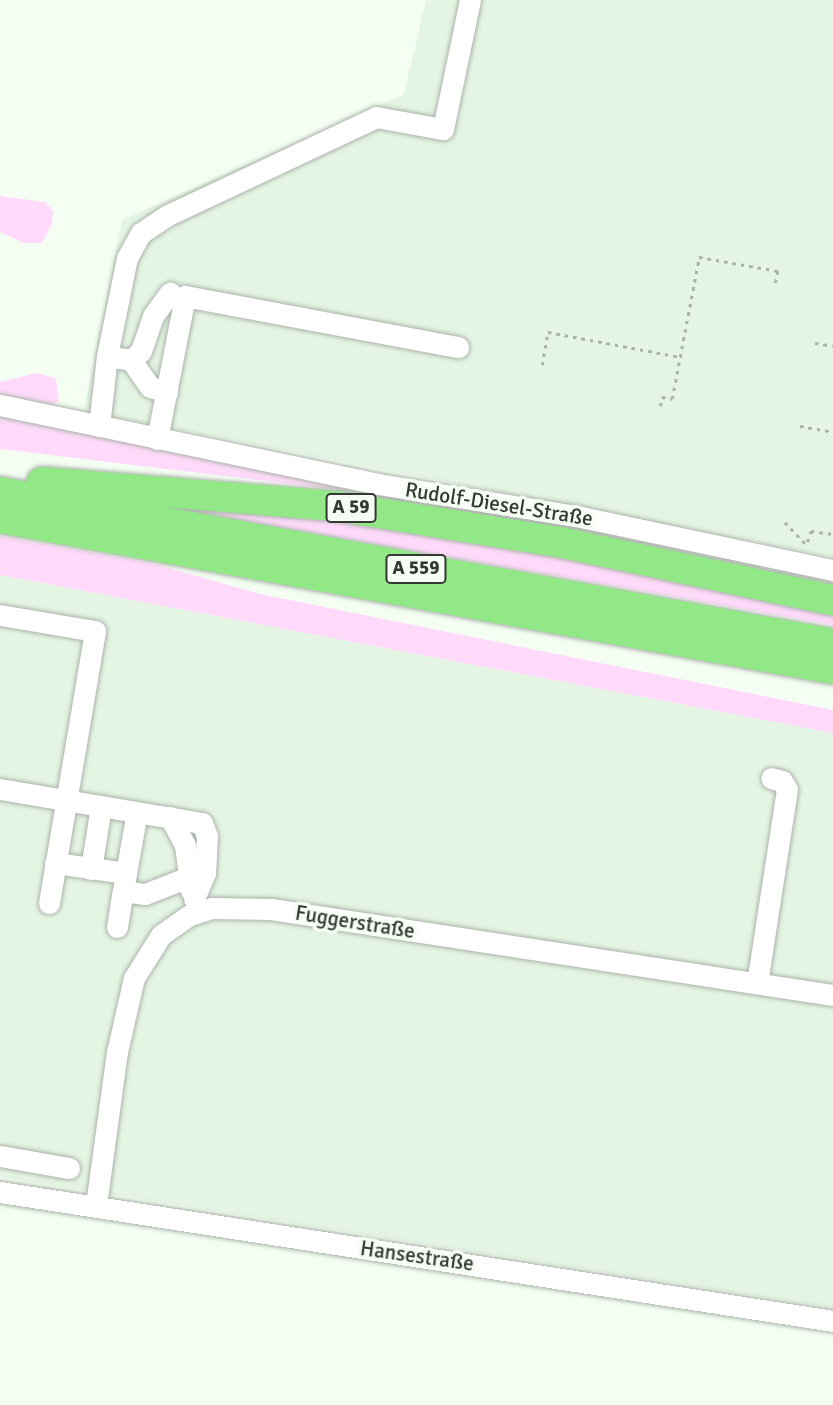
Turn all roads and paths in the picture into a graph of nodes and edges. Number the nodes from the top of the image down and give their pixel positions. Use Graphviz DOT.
graph roads {
  1 [pos="470,0"];
  2 [pos="775,286"];
  3 [pos="170,293"];
  4 [pos="815,343"];
  5 [pos="833,346"];
  6 [pos="458,347"];
  7 [pos="107,356"];
  8 [pos="680,357"];
  9 [pos="131,360"];
  10 [pos="542,365"];
  11 [pos="167,392"];
  12 [pos="0,405"];
  13 [pos="660,406"];
  14 [pos="99,426"];
  15 [pos="800,426"];
  16 [pos="833,432"];
  17 [pos="157,439"];
  18 [pos="0,479"];
  19 [pos="0,492"];
  20 [pos="0,518"];
  21 [pos="785,522"];
  22 [pos="833,534"];
  23 [pos="807,542"];
  24 [pos="808,554"];
  25 [pos="833,570"];
  26 [pos="833,600"];
  27 [pos="0,615"];
  28 [pos="833,644"];
  29 [pos="782,662"];
  30 [pos="833,669"];
  31 [pos="833,677"];
  32 [pos="771,778"];
  33 [pos="0,789"];
  34 [pos="66,800"];
  35 [pos="101,806"];
  36 [pos="137,812"];
  37 [pos="170,817"];
  38 [pos="55,863"];
  39 [pos="91,869"];
  40 [pos="186,878"];
  41 [pos="124,882"];
  42 [pos="49,902"];
  43 [pos="195,906"];
  44 [pos="117,927"];
  45 [pos="757,984"];
  46 [pos="833,995"];
  47 [pos="0,1156"];
  48 [pos="69,1168"];
  49 [pos="0,1192"];
  50 [pos="96,1205"];
  51 [pos="833,1321"];
  1 -- 7 [label="street"];
  2 -- 8 [label="path"];
  3 -- 9 [label="street"];
  4 -- 5 [label="path"];
  6 -- 11 [label="street"];
  7 -- 9 [label="street"];
  7 -- 14 [label="street"];
  8 -- 10 [label="path"];
  8 -- 13 [label="path"];
  9 -- 11 [label="street"];
  11 -- 17 [label="street"];
  12 -- 14 [label="street, Rudolf-Diesel-Straße"];
  14 -- 17 [label="street, Rudolf-Diesel-Straße"];
  15 -- 16 [label="path"];
  17 -- 25 [label="street, Rudolf-Diesel-Straße"];
  18 -- 26 [label="highway, A 59"];
  19 -- 28 [label="highway, A 559"];
  20 -- 29 [label="highway"];
  21 -- 23 [label="path"];
  22 -- 23 [label="path"];
  23 -- 24 [label="path"];
  27 -- 34 [label="street"];
  29 -- 30 [label="highway"];
  29 -- 31 [label="highway"];
  32 -- 45 [label="street"];
  33 -- 34 [label="street"];
  34 -- 35 [label="street"];
  34 -- 38 [label="street"];
  35 -- 36 [label="street"];
  35 -- 39 [label="street"];
  36 -- 37 [label="street"];
  36 -- 41 [label="street"];
  37 -- 40 [label="street"];
  37 -- 43 [label="street"];
  38 -- 39 [label="street"];
  38 -- 42 [label="street"];
  39 -- 41 [label="street"];
  40 -- 41 [label="street"];
  40 -- 43 [label="street"];
  41 -- 44 [label="street"];
  43 -- 45 [label="street, Fuggerstraße"];
  43 -- 50 [label="street, Fuggerstraße"];
  45 -- 46 [label="street, Fuggerstraße"];
  47 -- 48 [label="street"];
  49 -- 50 [label="street, Hansestraße"];
  50 -- 51 [label="street, Hansestraße"];
}
